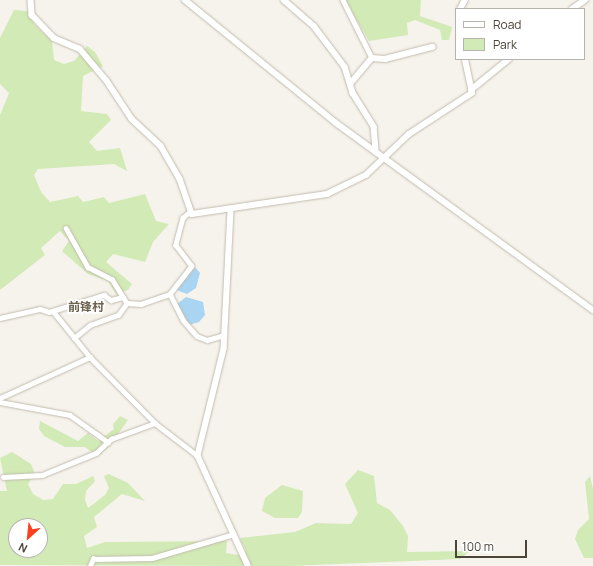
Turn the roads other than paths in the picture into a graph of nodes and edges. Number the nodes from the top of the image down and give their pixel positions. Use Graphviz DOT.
graph roads {
  1 [pos="31,0"];
  2 [pos="185,0"];
  3 [pos="284,0"];
  4 [pos="343,0"];
  5 [pos="585,0"];
  6 [pos="573,8"];
  7 [pos="432,47"];
  8 [pos="372,58"];
  9 [pos="465,60"];
  10 [pos="507,60"];
  11 [pos="350,84"];
  12 [pos="471,90"];
  13 [pos="376,152"];
  14 [pos="383,157"];
  15 [pos="231,211"];
  16 [pos="190,212"];
  17 [pos="66,228"];
  18 [pos="170,294"];
  19 [pos="123,297"];
  20 [pos="127,304"];
  21 [pos="593,310"];
  22 [pos="53,311"];
  23 [pos="0,318"];
  24 [pos="224,335"];
  25 [pos="74,338"];
  26 [pos="90,357"];
  27 [pos="0,398"];
  28 [pos="0,402"];
  29 [pos="156,423"];
  30 [pos="108,442"];
  31 [pos="198,456"];
  32 [pos="3,477"];
  33 [pos="234,534"];
  34 [pos="248,565"];
  35 [pos="90,566"];
  1 -- 16 [label="street"];
  2 -- 13 [label="street"];
  3 -- 11 [label="street"];
  4 -- 8 [label="street"];
  5 -- 6 [label="street"];
  7 -- 8 [label="street"];
  8 -- 11 [label="street"];
  9 -- 12 [label="street"];
  10 -- 12 [label="street"];
  11 -- 13 [label="street"];
  12 -- 14 [label="street"];
  13 -- 14 [label="street"];
  14 -- 15 [label="street"];
  14 -- 21 [label="street"];
  15 -- 16 [label="street"];
  15 -- 24 [label="street"];
  16 -- 18 [label="street"];
  17 -- 19 [label="street"];
  18 -- 20 [label="street"];
  18 -- 24 [label="street"];
  19 -- 20 [label="street"];
  19 -- 22 [label="street"];
  20 -- 25 [label="street"];
  22 -- 23 [label="street"];
  22 -- 25 [label="street"];
  24 -- 31 [label="street"];
  25 -- 26 [label="street"];
  26 -- 27 [label="street"];
  26 -- 29 [label="street"];
  28 -- 30 [label="street"];
  29 -- 30 [label="street"];
  29 -- 31 [label="street"];
  30 -- 32 [label="street"];
  31 -- 33 [label="street"];
  33 -- 34 [label="street"];
  33 -- 35 [label="street"];
}
